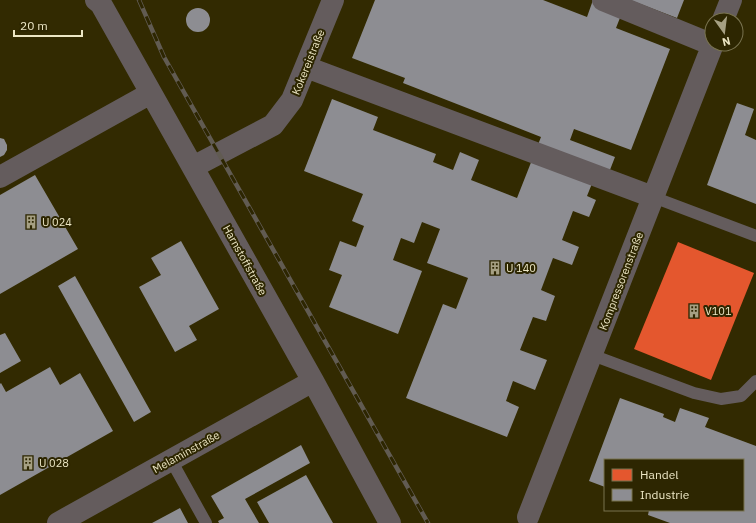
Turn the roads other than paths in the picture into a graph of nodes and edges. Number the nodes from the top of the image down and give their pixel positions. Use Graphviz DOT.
graph roads {
  1 [pos="96,0"];
  2 [pos="333,0"];
  3 [pos="602,0"];
  4 [pos="731,0"];
  5 [pos="726,12"];
  6 [pos="704,40"];
  7 [pos="710,52"];
  8 [pos="306,67"];
  9 [pos="151,93"];
  10 [pos="193,167"];
  11 [pos="0,177"];
  12 [pos="653,197"];
  13 [pos="756,236"];
  14 [pos="592,355"];
  15 [pos="756,381"];
  16 [pos="313,382"];
  17 [pos="171,460"];
  18 [pos="84,517"];
  19 [pos="529,521"];
  20 [pos="58,523"];
  21 [pos="206,523"];
  22 [pos="390,523"];
  1 -- 9 [label="street, Harnstoffstraße"];
  2 -- 8 [label="street, Kokereistraße"];
  3 -- 6 [label="street"];
  4 -- 5 [label="street"];
  7 -- 12 [label="street, Kompressorenstraße"];
  8 -- 10 [label="street, Kokereistraße"];
  8 -- 12 [label="street"];
  9 -- 10 [label="street, Harnstoffstraße"];
  9 -- 11 [label="street"];
  10 -- 16 [label="street, Harnstoffstraße"];
  12 -- 13 [label="lane"];
  12 -- 14 [label="street, Kompressorenstraße"];
  14 -- 15 [label="lane"];
  14 -- 19 [label="street, Kompressorenstraße"];
  16 -- 17 [label="street, Melaminstraße"];
  16 -- 22 [label="street, Harnstoffstraße"];
  17 -- 18 [label="street, Melaminstraße"];
  17 -- 21 [label="lane"];
  18 -- 20 [label="street, Melaminstraße"];
}
